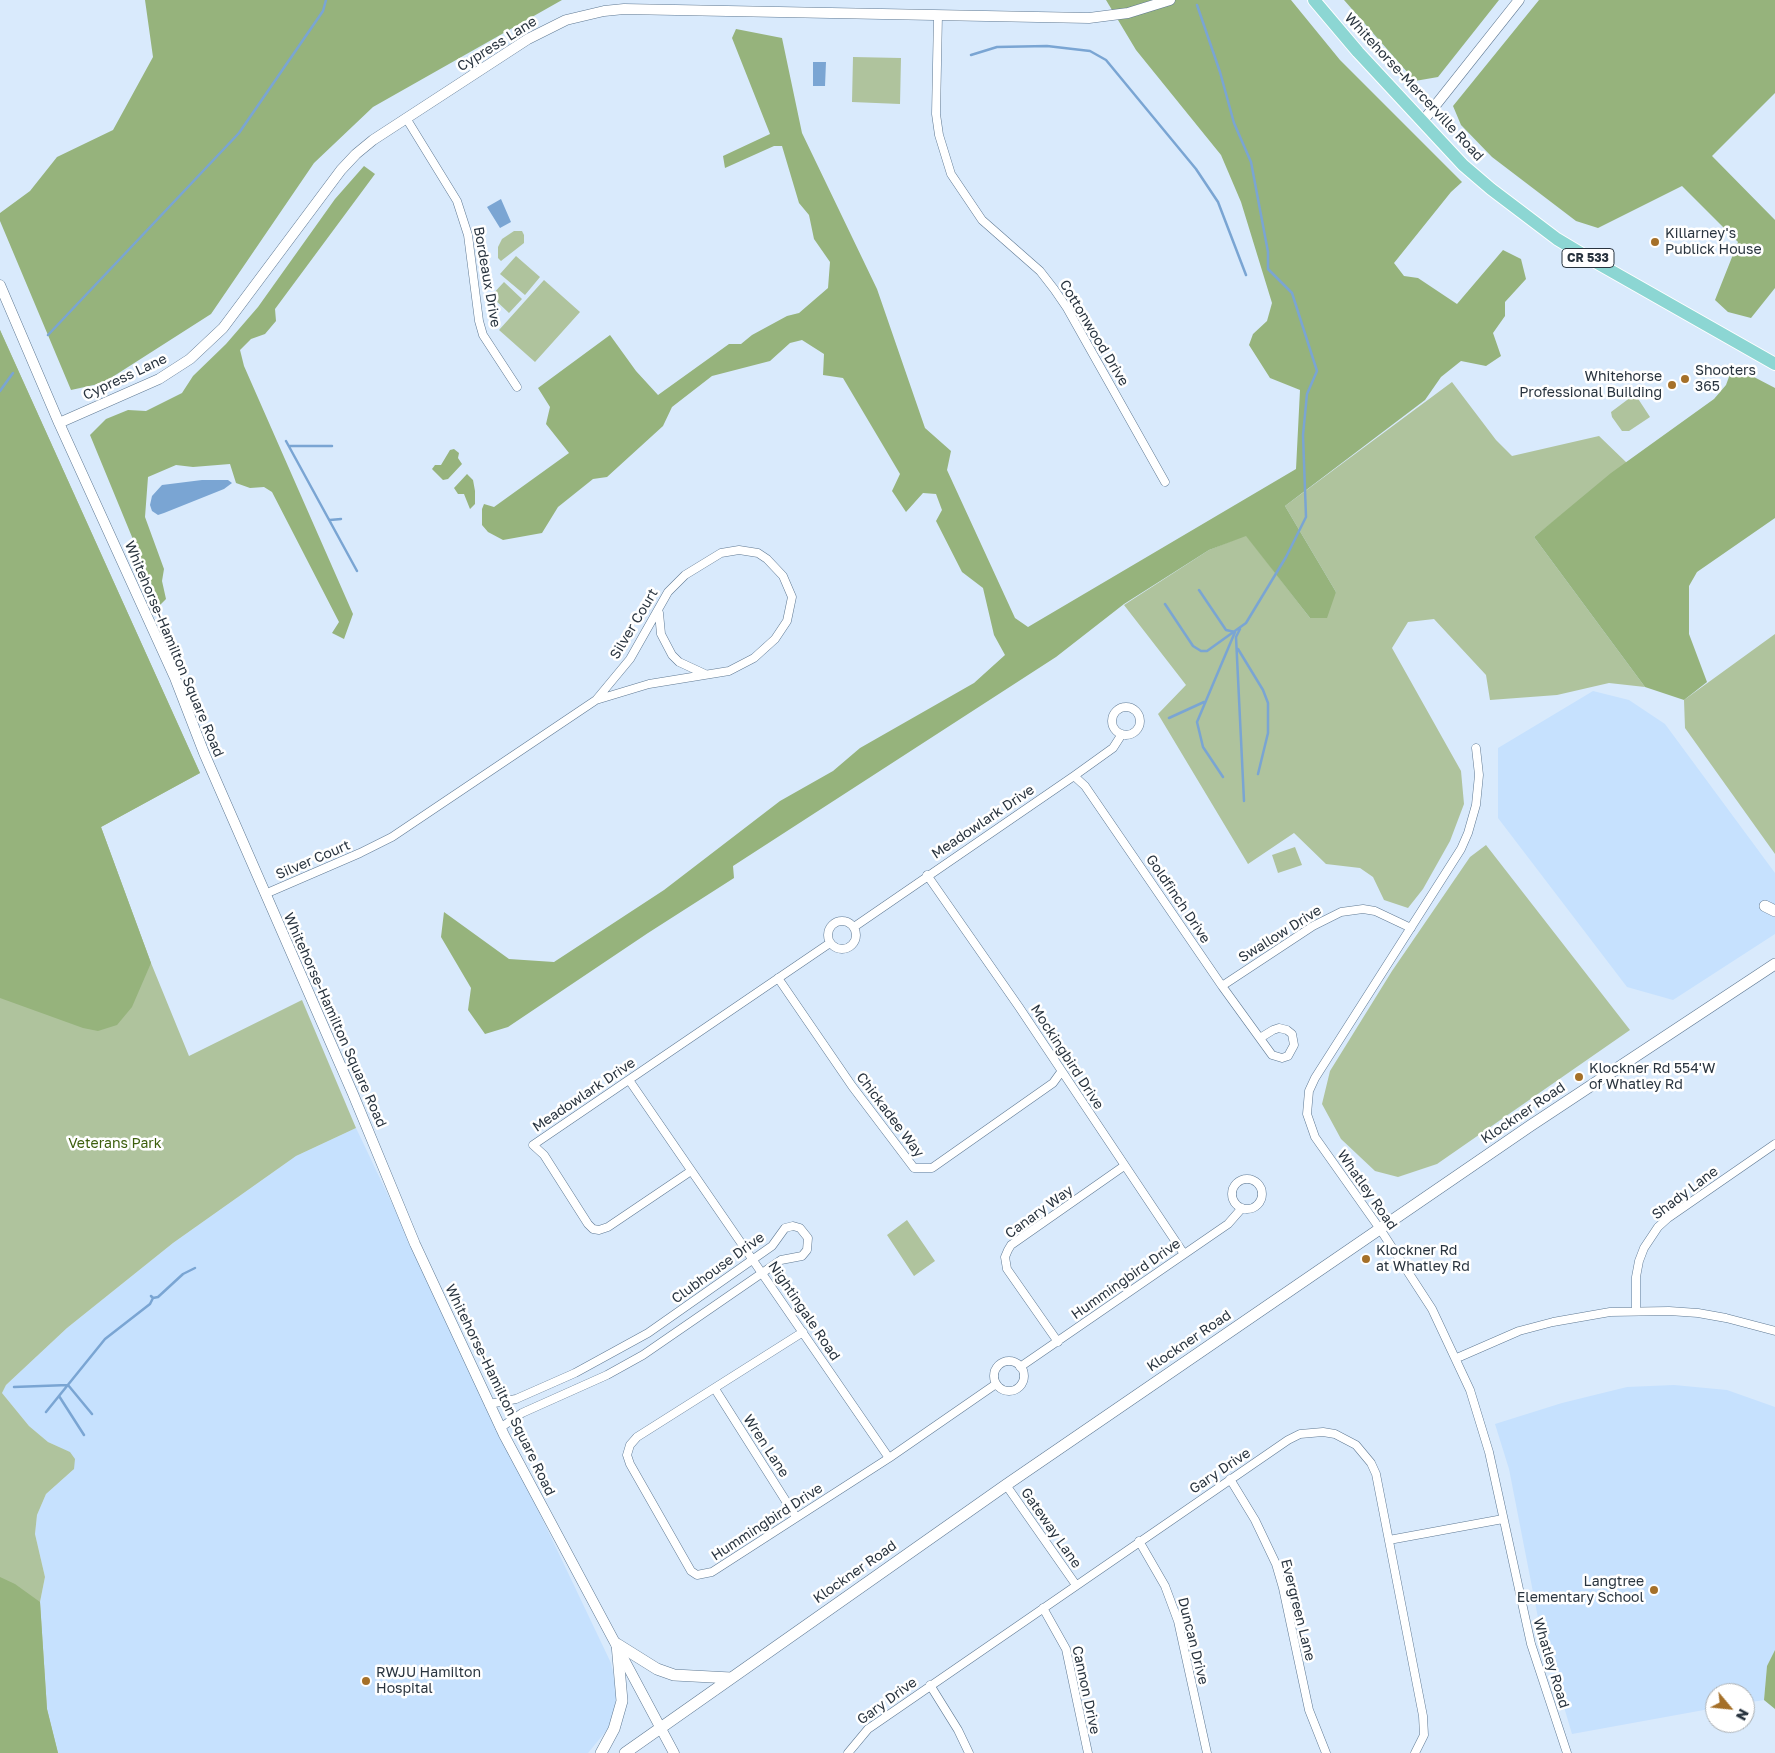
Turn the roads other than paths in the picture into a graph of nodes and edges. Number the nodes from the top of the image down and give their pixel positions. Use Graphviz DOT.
graph roads {
  1 [pos="1170,0"];
  2 [pos="1314,0"];
  3 [pos="1520,0"];
  4 [pos="938,15"];
  5 [pos="406,118"];
  6 [pos="1423,121"];
  7 [pos="0,285"];
  8 [pos="1775,364"];
  9 [pos="517,387"];
  10 [pos="59,422"];
  11 [pos="1165,482"];
  12 [pos="658,611"];
  13 [pos="705,674"];
  14 [pos="596,700"];
  15 [pos="1122,734"];
  16 [pos="1476,748"];
  17 [pos="1074,776"];
  18 [pos="927,875"];
  19 [pos="265,894"];
  20 [pos="854,927"];
  21 [pos="1411,928"];
  22 [pos="830,943"];
  23 [pos="1775,964"];
  24 [pos="778,978"];
  25 [pos="1222,986"];
  26 [pos="1260,1038"];
  27 [pos="1061,1072"];
  28 [pos="629,1080"];
  29 [pos="1775,1144"];
  30 [pos="1124,1166"];
  31 [pos="691,1171"];
  32 [pos="1242,1208"];
  33 [pos="1380,1228"];
  34 [pos="1184,1254"];
  35 [pos="754,1260"];
  36 [pos="762,1273"];
  37 [pos="1636,1311"];
  38 [pos="1775,1331"];
  39 [pos="803,1332"];
  40 [pos="1058,1342"];
  41 [pos="1457,1358"];
  42 [pos="586,1367"];
  43 [pos="1020,1367"];
  44 [pos="593,1381"];
  45 [pos="552,1383"];
  46 [pos="996,1384"];
  47 [pos="715,1389"];
  48 [pos="558,1397"];
  49 [pos="489,1404"];
  50 [pos="500,1428"];
  51 [pos="889,1458"];
  52 [pos="1230,1479"];
  53 [pos="1006,1485"];
  54 [pos="796,1517"];
  55 [pos="1503,1519"];
  56 [pos="1389,1540"];
  57 [pos="1140,1542"];
  58 [pos="1076,1585"];
  59 [pos="1043,1608"];
  60 [pos="617,1644"];
  61 [pos="731,1678"];
  62 [pos="930,1685"];
  63 [pos="662,1729"];
  64 [pos="601,1753"];
  65 [pos="625,1753"];
  66 [pos="674,1753"];
  67 [pos="848,1753"];
  68 [pos="969,1753"];
  69 [pos="1088,1753"];
  70 [pos="1207,1753"];
  71 [pos="1326,1753"];
  72 [pos="1415,1753"];
  73 [pos="1567,1753"];
  1 -- 4 [label="street, Cypress Lane"];
  2 -- 6 [label="main road, Whitehorse-Mercerville Road / CR 533"];
  3 -- 6 [label="street"];
  4 -- 5 [label="street, Cypress Lane"];
  4 -- 11 [label="street, Cottonwood Drive"];
  5 -- 9 [label="street, Bordeaux Drive"];
  5 -- 10 [label="street, Cypress Lane"];
  6 -- 8 [label="main road, Whitehorse-Mercerville Road / CR 533"];
  7 -- 10 [label="street, Whitehorse-Hamilton Square Road"];
  10 -- 19 [label="street, Whitehorse-Hamilton Square Road"];
  12 -- 13 [label="street"];
  12 -- 13 [label="street, Silver Court"];
  12 -- 14 [label="street, Silver Court"];
  13 -- 14 [label="street, Silver Court"];
  14 -- 19 [label="street, Silver Court"];
  15 -- 17 [label="street, Meadowlark Drive"];
  16 -- 21 [label="street, Whatley Road"];
  17 -- 18 [label="street, Meadowlark Drive"];
  17 -- 25 [label="street, Goldfinch Drive"];
  18 -- 20 [label="street, Meadowlark Drive"];
  18 -- 27 [label="street, Mockingbird Drive"];
  19 -- 49 [label="street, Whitehorse-Hamilton Square Road"];
  20 -- 22 [label="street"];
  20 -- 22 [label="street"];
  21 -- 25 [label="street, Swallow Drive"];
  21 -- 33 [label="street, Whatley Road"];
  22 -- 24 [label="street, Meadowlark Drive"];
  23 -- 33 [label="main road, Klockner Road"];
  24 -- 27 [label="street, Chickadee Way"];
  24 -- 28 [label="street, Meadowlark Drive"];
  25 -- 26 [label="street, Goldfinch Drive"];
  26 -- 26 [label="street, Goldfinch Drive"];
  27 -- 30 [label="street, Mockingbird Drive"];
  28 -- 31 [label="street, Nightingale Road"];
  28 -- 31 [label="street, Meadowlark Drive"];
  29 -- 37 [label="street, Shady Lane"];
  30 -- 34 [label="street, Mockingbird Drive"];
  30 -- 40 [label="street, Canary Way"];
  31 -- 35 [label="street, Nightingale Road"];
  32 -- 34 [label="street, Hummingbird Drive"];
  33 -- 41 [label="street, Whatley Road"];
  33 -- 53 [label="main road, Klockner Road"];
  34 -- 40 [label="street, Hummingbird Drive"];
  35 -- 36 [label="street, Nightingale Road"];
  35 -- 36 [label="street, Clubhouse Drive"];
  35 -- 42 [label="street, Clubhouse Drive"];
  36 -- 39 [label="street, Nightingale Road"];
  36 -- 44 [label="street, Clubhouse Drive"];
  37 -- 38 [label="street"];
  37 -- 41 [label="street"];
  39 -- 47 [label="street, Hummingbird Drive"];
  39 -- 51 [label="street, Nightingale Road"];
  40 -- 43 [label="street, Hummingbird Drive"];
  41 -- 55 [label="street, Whatley Road"];
  42 -- 44 [label="street"];
  42 -- 45 [label="street, Clubhouse Drive"];
  43 -- 46 [label="street"];
  43 -- 46 [label="street"];
  44 -- 48 [label="street, Clubhouse Drive"];
  45 -- 48 [label="street"];
  45 -- 49 [label="street, Clubhouse Drive"];
  46 -- 51 [label="street, Hummingbird Drive"];
  47 -- 54 [label="street, Wren Lane"];
  47 -- 54 [label="street, Hummingbird Drive"];
  48 -- 50 [label="street, Clubhouse Drive"];
  49 -- 50 [label="street, Whitehorse-Hamilton Square Road"];
  50 -- 60 [label="street, Whitehorse-Hamilton Square Road"];
  51 -- 54 [label="street, Hummingbird Drive"];
  52 -- 56 [label="street, Gary Drive"];
  52 -- 57 [label="street, Gary Drive"];
  52 -- 71 [label="street, Evergreen Lane"];
  53 -- 58 [label="street, Gateway Lane"];
  53 -- 61 [label="main road, Klockner Road"];
  55 -- 56 [label="street"];
  55 -- 73 [label="street, Whatley Road"];
  56 -- 72 [label="street, Gary Drive"];
  57 -- 58 [label="street, Gary Drive"];
  57 -- 70 [label="street, Duncan Drive"];
  58 -- 59 [label="street, Gary Drive"];
  59 -- 62 [label="street, Gary Drive"];
  59 -- 69 [label="street, Cannon Drive"];
  60 -- 61 [label="main road"];
  60 -- 63 [label="street, Whitehorse-Hamilton Square Road"];
  60 -- 64 [label="main road"];
  61 -- 63 [label="main road, Klockner Road"];
  62 -- 67 [label="street, Gary Drive"];
  62 -- 68 [label="street"];
  63 -- 65 [label="main road, Klockner Road"];
  63 -- 66 [label="street, Whitehorse-Hamilton Square Road"];
}
